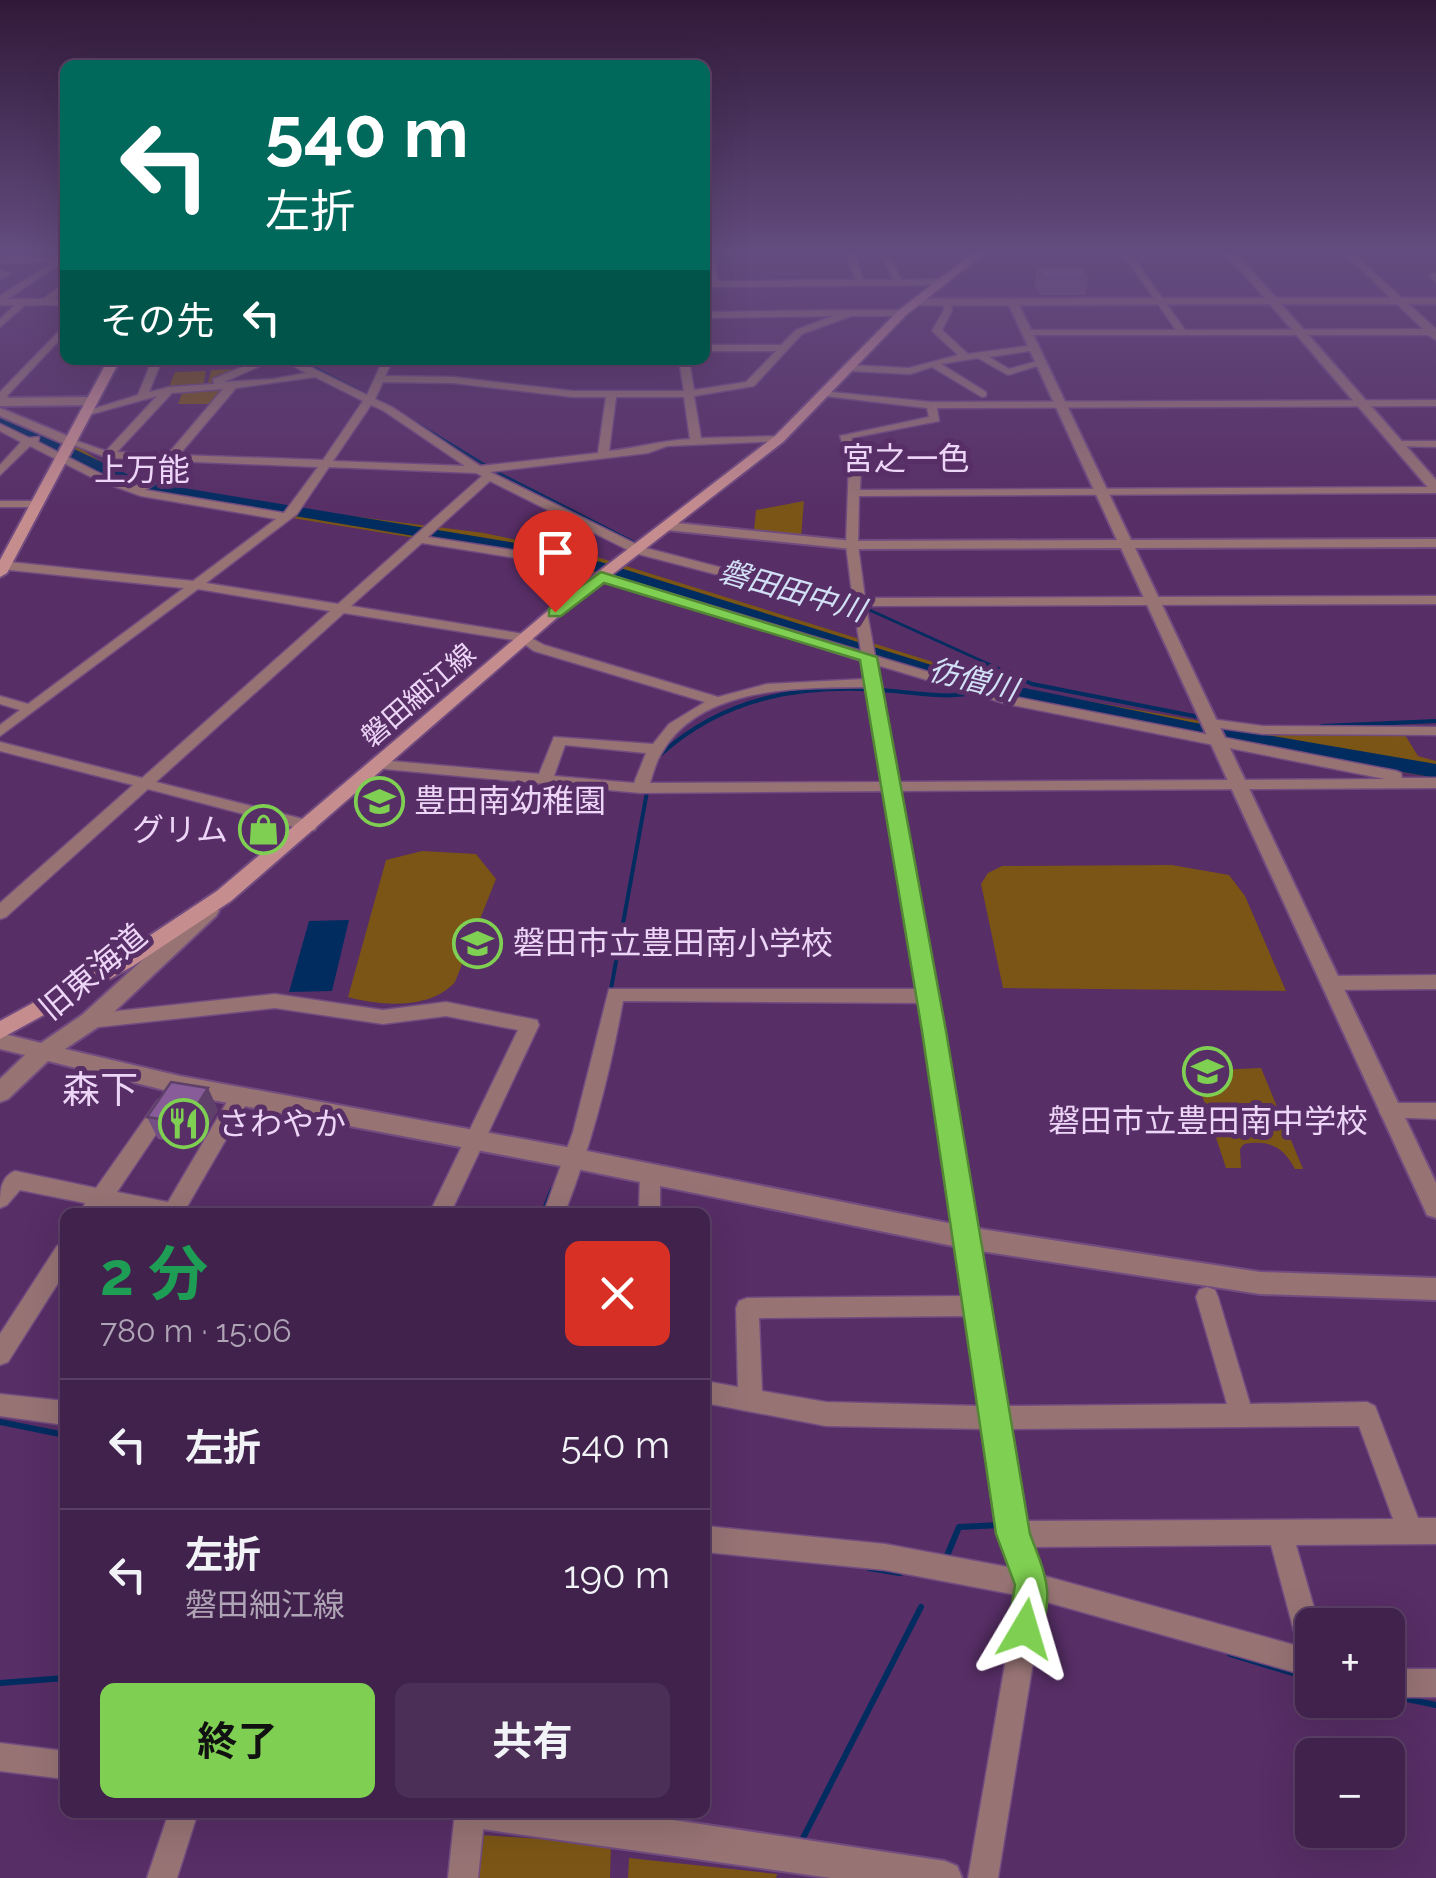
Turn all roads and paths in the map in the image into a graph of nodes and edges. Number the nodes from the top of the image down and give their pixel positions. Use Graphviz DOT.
graph roads {
  1 [pos="56,338"];
  2 [pos="794,338"];
  3 [pos="878,338"];
  4 [pos="945,338"];
  5 [pos="1030,338"];
  6 [pos="1305,338"];
  7 [pos="710,348"];
  8 [pos="782,348"];
  9 [pos="1034,348"];
  10 [pos="43,352"];
  11 [pos="60,352"];
  12 [pos="981,356"];
  13 [pos="966,357"];
  14 [pos="1042,363"];
  15 [pos="111,365"];
  16 [pos="155,365"];
  17 [pos="256,365"];
  18 [pos="298,365"];
  19 [pos="386,365"];
  20 [pos="684,365"];
  21 [pos="936,365"];
  22 [pos="848,368"];
  23 [pos="903,371"];
  24 [pos="316,374"];
  25 [pos="379,380"];
  26 [pos="228,386"];
  27 [pos="169,390"];
  28 [pos="825,393"];
  29 [pos="611,394"];
  30 [pos="686,394"];
  31 [pos="982,394"];
  32 [pos="142,398"];
  33 [pos="369,400"];
  34 [pos="912,403"];
  35 [pos="1436,403"];
  36 [pos="1362,404"];
  37 [pos="2,405"];
  38 [pos="932,405"];
  39 [pos="1062,405"];
  40 [pos="89,407"];
  41 [pos="0,428"];
  42 [pos="50,433"];
  43 [pos="779,439"];
  44 [pos="696,440"];
  45 [pos="28,442"];
  46 [pos="1398,444"];
  47 [pos="1436,444"];
  48 [pos="66,451"];
  49 [pos="108,455"];
  50 [pos="603,456"];
  51 [pos="170,458"];
  52 [pos="328,464"];
  53 [pos="0,472"];
  54 [pos="484,473"];
  55 [pos="1436,489"];
  56 [pos="135,490"];
  57 [pos="1102,492"];
  58 [pos="854,493"];
  59 [pos="0,504"];
  60 [pos="36,504"];
  61 [pos="290,514"];
  62 [pos="667,526"];
  63 [pos="421,538"];
  64 [pos="1436,542"];
  65 [pos="1126,544"];
  66 [pos="852,546"];
  67 [pos="638,550"];
  68 [pos="2,568"];
  69 [pos="580,571"];
  70 [pos="601,577"];
  71 [pos="194,585"];
  72 [pos="1436,600"];
  73 [pos="1154,601"];
  74 [pos="860,605"];
  75 [pos="346,608"];
  76 [pos="524,638"];
  77 [pos="868,657"];
  78 [pos="873,682"];
  79 [pos="0,700"];
  80 [pos="718,701"];
  81 [pos="31,709"];
  82 [pos="1210,723"];
  83 [pos="1436,731"];
  84 [pos="0,732"];
  85 [pos="1219,742"];
  86 [pos="0,746"];
  87 [pos="656,748"];
  88 [pos="379,765"];
  89 [pos="546,779"];
  90 [pos="149,784"];
  91 [pos="1236,784"];
  92 [pos="640,788"];
  93 [pos="890,788"];
  94 [pos="309,826"];
  95 [pos="224,896"];
  96 [pos="0,913"];
  97 [pos="1436,982"];
  98 [pos="1330,983"];
  99 [pos="928,996"];
  100 [pos="90,1021"];
  101 [pos="0,1031"];
  102 [pos="0,1041"];
  103 [pos="42,1053"];
  104 [pos="180,1085"];
  105 [pos="0,1093"];
  106 [pos="242,1096"];
  107 [pos="1436,1110"];
  108 [pos="1389,1111"];
  109 [pos="473,1140"];
  110 [pos="577,1159"];
  111 [pos="650,1174"];
  112 [pos="0,1199"];
  113 [pos="96,1205"];
  114 [pos="129,1208"];
  115 [pos="175,1208"];
  116 [pos="443,1208"];
  117 [pos="557,1208"];
  118 [pos="649,1208"];
  119 [pos="1436,1208"];
  120 [pos="968,1238"];
  121 [pos="60,1261"];
  122 [pos="1436,1289"];
  123 [pos="1207,1297"];
  124 [pos="978,1306"];
  125 [pos="0,1354"];
  126 [pos="710,1393"];
  127 [pos="750,1398"];
  128 [pos="0,1405"];
  129 [pos="60,1408"];
  130 [pos="1242,1416"];
  131 [pos="995,1418"];
  132 [pos="1423,1531"];
  133 [pos="1280,1532"];
  134 [pos="1013,1534"];
  135 [pos="710,1539"];
  136 [pos="1032,1585"];
  137 [pos="1301,1608"];
  138 [pos="1295,1658"];
  139 [pos="1405,1683"];
  140 [pos="1436,1683"];
  141 [pos="0,1757"];
  142 [pos="60,1764"];
  143 [pos="182,1818"];
  144 [pos="469,1818"];
  145 [pos="580,1818"];
  146 [pos="613,1820"];
  147 [pos="794,1867"];
  148 [pos="162,1878"];
  149 [pos="463,1878"];
  150 [pos="944,1878"];
  151 [pos="983,1878"];
  1 -- 10 [label="street"];
  2 -- 8 [label="street"];
  3 -- 22 [label="main road, 磐田細江線"];
  4 -- 13 [label="street"];
  5 -- 9 [label="street"];
  6 -- 36 [label="street"];
  7 -- 8 [label="street"];
  8 -- 30 [label="street"];
  9 -- 12 [label="street"];
  9 -- 14 [label="street"];
  10 -- 11 [label="street"];
  10 -- 37 [label="street"];
  12 -- 13 [label="street"];
  12 -- 14 [label="street"];
  13 -- 21 [label="street"];
  14 -- 39 [label="street"];
  15 -- 40 [label="main road"];
  16 -- 32 [label="street"];
  17 -- 26 [label="street"];
  18 -- 24 [label="street"];
  19 -- 25 [label="street"];
  20 -- 30 [label="street"];
  21 -- 23 [label="street"];
  21 -- 31 [label="street"];
  22 -- 23 [label="street"];
  22 -- 28 [label="main road, 磐田細江線"];
  23 -- 34 [label="street"];
  24 -- 26 [label="street"];
  24 -- 33 [label="street"];
  25 -- 29 [label="street"];
  25 -- 33 [label="street"];
  26 -- 27 [label="street"];
  26 -- 51 [label="street"];
  27 -- 32 [label="street"];
  27 -- 49 [label="street"];
  28 -- 34 [label="street"];
  28 -- 43 [label="main road, 磐田細江線"];
  29 -- 30 [label="street"];
  29 -- 50 [label="street"];
  30 -- 44 [label="street"];
  32 -- 40 [label="street"];
  33 -- 52 [label="street"];
  33 -- 54 [label="street"];
  34 -- 38 [label="street"];
  35 -- 36 [label="street"];
  36 -- 39 [label="street"];
  36 -- 46 [label="street"];
  37 -- 40 [label="street"];
  37 -- 42 [label="street"];
  38 -- 39 [label="street"];
  38 -- 58 [label="street"];
  39 -- 57 [label="street"];
  40 -- 48 [label="main road"];
  41 -- 45 [label="street"];
  42 -- 45 [label="street"];
  42 -- 48 [label="street"];
  43 -- 44 [label="street"];
  43 -- 62 [label="main road, 磐田細江線"];
  44 -- 50 [label="street"];
  45 -- 48 [label="street"];
  45 -- 53 [label="street"];
  46 -- 47 [label="street"];
  46 -- 55 [label="street"];
  48 -- 49 [label="street"];
  48 -- 56 [label="street"];
  48 -- 60 [label="main road"];
  49 -- 51 [label="street"];
  50 -- 54 [label="street"];
  51 -- 52 [label="street"];
  51 -- 56 [label="street"];
  52 -- 54 [label="street"];
  52 -- 61 [label="street"];
  54 -- 63 [label="street"];
  54 -- 67 [label="street"];
  55 -- 57 [label="street"];
  56 -- 61 [label="street"];
  57 -- 58 [label="street"];
  57 -- 65 [label="street"];
  58 -- 66 [label="street"];
  59 -- 60 [label="street"];
  60 -- 68 [label="main road"];
  61 -- 71 [label="street"];
  62 -- 66 [label="street"];
  62 -- 67 [label="main road, 磐田細江線"];
  63 -- 69 [label="street"];
  63 -- 75 [label="street"];
  64 -- 65 [label="street"];
  65 -- 66 [label="street"];
  65 -- 73 [label="street"];
  66 -- 74 [label="street"];
  67 -- 70 [label="main road, 磐田細江線"];
  67 -- 74 [label="street"];
  68 -- 71 [label="street"];
  70 -- 76 [label="main road, 磐田細江線"];
  70 -- 77 [label="street"];
  71 -- 75 [label="street"];
  71 -- 81 [label="street"];
  72 -- 73 [label="street"];
  73 -- 74 [label="street"];
  73 -- 82 [label="street"];
  74 -- 77 [label="street"];
  75 -- 76 [label="street"];
  75 -- 90 [label="street"];
  76 -- 80 [label="street"];
  76 -- 88 [label="main road, 磐田細江線"];
  77 -- 78 [label="street"];
  77 -- 85 [label="street"];
  78 -- 80 [label="street"];
  78 -- 93 [label="street"];
  79 -- 81 [label="street"];
  80 -- 87 [label="street"];
  81 -- 84 [label="street"];
  82 -- 83 [label="street"];
  82 -- 85 [label="street"];
  85 -- 91 [label="street"];
  85 -- 91 [label="street"];
  86 -- 90 [label="street"];
  87 -- 89 [label="street"];
  87 -- 92 [label="street"];
  88 -- 89 [label="street"];
  88 -- 94 [label="main road, 磐田細江線"];
  89 -- 92 [label="street"];
  90 -- 94 [label="street"];
  90 -- 96 [label="street"];
  91 -- 93 [label="street"];
  91 -- 98 [label="street"];
  92 -- 93 [label="street"];
  93 -- 99 [label="street"];
  94 -- 95 [label="main road, 磐田細江線"];
  95 -- 100 [label="street, 旧東海道"];
  95 -- 101 [label="main road, 磐田細江線"];
  97 -- 98 [label="street"];
  98 -- 108 [label="street"];
  99 -- 110 [label="street"];
  99 -- 120 [label="street"];
  100 -- 103 [label="street, 旧東海道"];
  100 -- 109 [label="street"];
  102 -- 103 [label="street"];
  103 -- 104 [label="street"];
  103 -- 105 [label="street, 旧東海道"];
  104 -- 106 [label="street"];
  104 -- 113 [label="street"];
  106 -- 109 [label="street"];
  106 -- 115 [label="street"];
  107 -- 108 [label="street"];
  108 -- 119 [label="street"];
  109 -- 110 [label="street"];
  109 -- 116 [label="street"];
  110 -- 111 [label="street"];
  110 -- 117 [label="street"];
  111 -- 118 [label="street"];
  111 -- 120 [label="street"];
  112 -- 113 [label="street"];
  113 -- 114 [label="street"];
  120 -- 122 [label="street"];
  120 -- 124 [label="street"];
  121 -- 125 [label="street"];
  123 -- 130 [label="street"];
  124 -- 127 [label="street"];
  124 -- 131 [label="street"];
  126 -- 127 [label="street"];
  127 -- 131 [label="street"];
  128 -- 129 [label="street"];
  130 -- 131 [label="street"];
  130 -- 132 [label="street"];
  131 -- 134 [label="street"];
  132 -- 133 [label="street"];
  133 -- 134 [label="street"];
  133 -- 137 [label="street"];
  134 -- 136 [label="street"];
  135 -- 136 [label="street"];
  136 -- 138 [label="street"];
  136 -- 151 [label="street"];
  139 -- 140 [label="street"];
  141 -- 142 [label="street"];
  143 -- 148 [label="street"];
  144 -- 149 [label="street"];
  145 -- 146 [label="street"];
  146 -- 147 [label="street"];
  147 -- 150 [label="street"];
}
